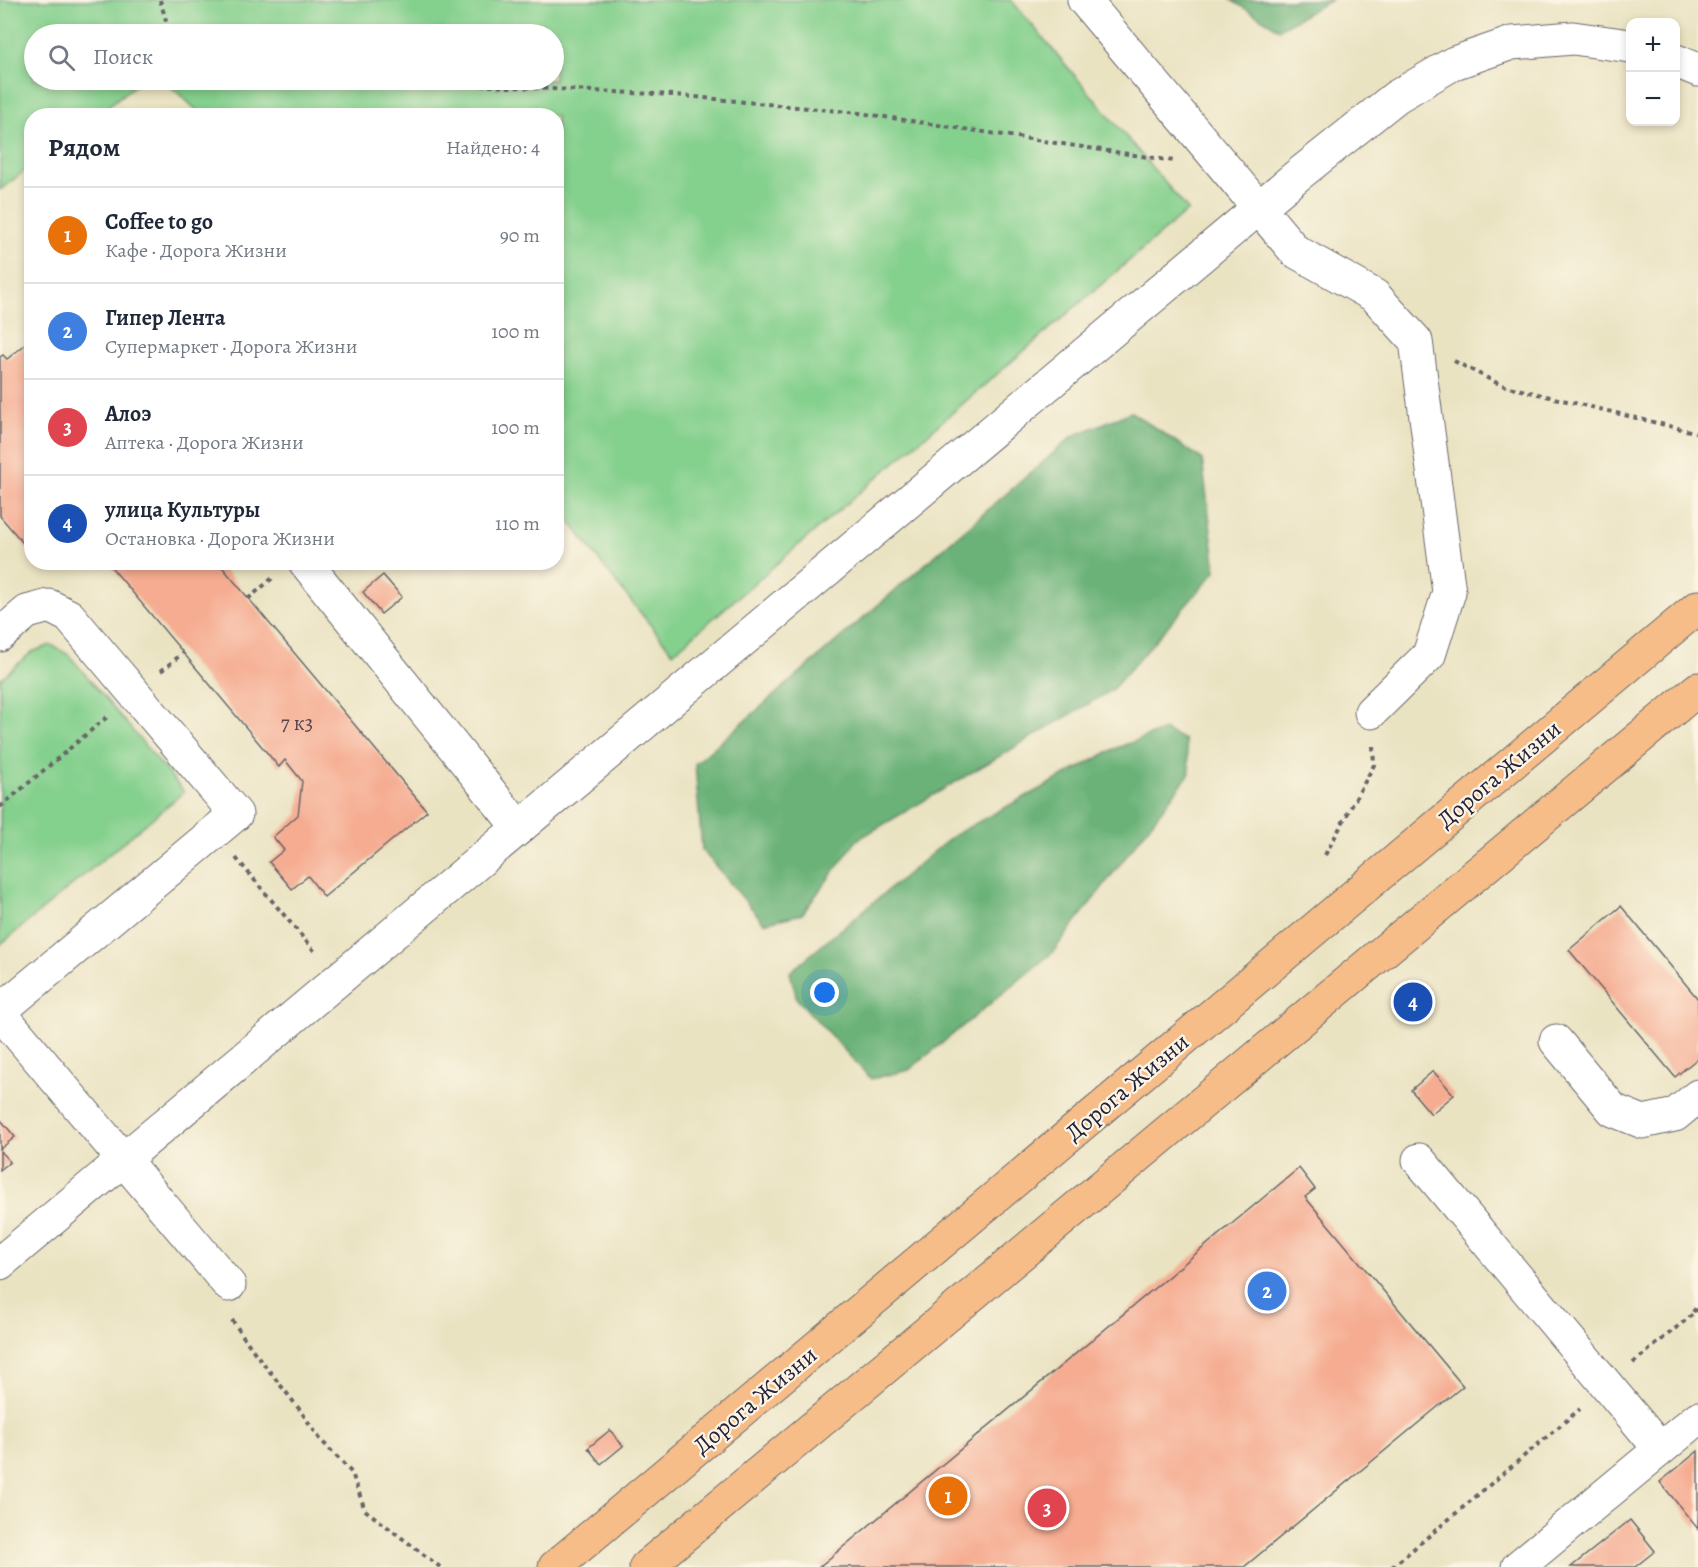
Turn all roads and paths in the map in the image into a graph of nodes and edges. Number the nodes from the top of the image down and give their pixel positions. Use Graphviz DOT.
graph roads {
  1 [pos="160,0"];
  2 [pos="1084,0"];
  3 [pos="167,24"];
  4 [pos="1626,45"];
  5 [pos="1680,63"];
  6 [pos="1698,70"];
  7 [pos="564,90"];
  8 [pos="1181,162"];
  9 [pos="1258,208"];
  10 [pos="1416,341"];
  11 [pos="1698,433"];
  12 [pos="288,570"];
  13 [pos="297,570"];
  14 [pos="248,599"];
  15 [pos="1698,607"];
  16 [pos="0,635"];
  17 [pos="183,653"];
  18 [pos="1698,689"];
  19 [pos="135,694"];
  20 [pos="1371,712"];
  21 [pos="0,807"];
  22 [pos="519,828"];
  23 [pos="214,832"];
  24 [pos="1325,855"];
  25 [pos="338,980"];
  26 [pos="0,1012"];
  27 [pos="1556,1041"];
  28 [pos="1698,1096"];
  29 [pos="123,1159"];
  30 [pos="1419,1160"];
  31 [pos="0,1263"];
  32 [pos="229,1285"];
  33 [pos="1698,1305"];
  34 [pos="1698,1310"];
  35 [pos="1690,1315"];
  36 [pos="1607,1386"];
  37 [pos="1698,1418"];
  38 [pos="1660,1449"];
  39 [pos="651,1564"];
  40 [pos="440,1567"];
  41 [pos="555,1567"];
  42 [pos="1392,1567"];
  43 [pos="1518,1567"];
  1 -- 3 [label="path"];
  2 -- 9 [label="street"];
  4 -- 9 [label="street"];
  5 -- 6 [label="street"];
  7 -- 8 [label="path"];
  9 -- 10 [label="street"];
  9 -- 22 [label="street"];
  10 -- 11 [label="path"];
  10 -- 20 [label="street"];
  12 -- 14 [label="path"];
  13 -- 22 [label="street"];
  15 -- 41 [label="main road, Дорога Жизни"];
  16 -- 19 [label="street"];
  17 -- 19 [label="path"];
  18 -- 39 [label="main road"];
  19 -- 21 [label="path"];
  19 -- 23 [label="street"];
  20 -- 24 [label="path"];
  22 -- 25 [label="street"];
  23 -- 25 [label="path"];
  23 -- 26 [label="street"];
  25 -- 29 [label="street"];
  26 -- 29 [label="street"];
  27 -- 28 [label="street"];
  29 -- 31 [label="street"];
  29 -- 32 [label="street"];
  30 -- 36 [label="street"];
  32 -- 40 [label="path"];
  33 -- 35 [label="path"];
  34 -- 35 [label="path"];
  35 -- 36 [label="path"];
  36 -- 38 [label="street"];
  36 -- 42 [label="path"];
  37 -- 38 [label="street"];
  38 -- 43 [label="street"];
}
